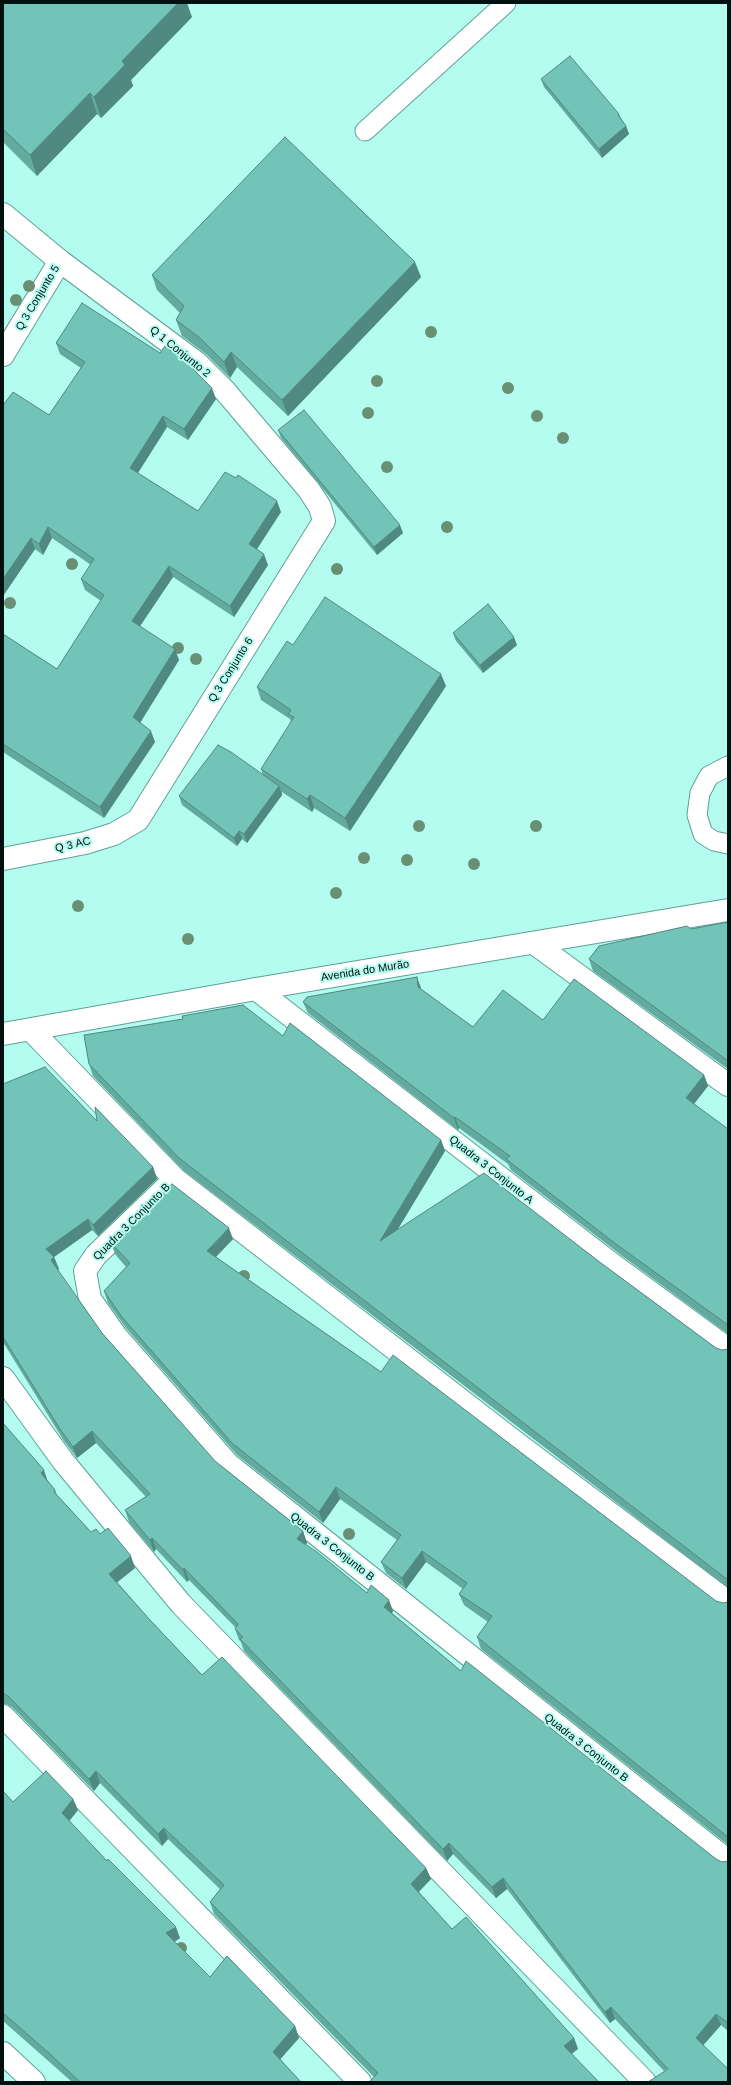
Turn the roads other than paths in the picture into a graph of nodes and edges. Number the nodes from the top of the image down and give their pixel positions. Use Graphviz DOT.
graph roads {
  1 [pos="506,3"];
  2 [pos="365,131"];
  3 [pos="3,214"];
  4 [pos="60,261"];
  5 [pos="3,355"];
  6 [pos="324,521"];
  7 [pos="728,766"];
  8 [pos="138,820"];
  9 [pos="728,844"];
  10 [pos="3,859"];
  11 [pos="728,910"];
  12 [pos="534,943"];
  13 [pos="256,989"];
  14 [pos="30,1030"];
  15 [pos="3,1034"];
  16 [pos="728,1085"];
  17 [pos="175,1179"];
  18 [pos="728,1349"];
  19 [pos="3,1378"];
  20 [pos="728,1602"];
  21 [pos="3,1716"];
  22 [pos="728,1861"];
  23 [pos="3,2052"];
  24 [pos="34,2082"];
  25 [pos="360,2082"];
  26 [pos="645,2082"];
  1 -- 2 [label="lane"];
  3 -- 4 [label="street, Q 1 Conjunto 2"];
  4 -- 5 [label="street, Q 3 Conjunto 5"];
  4 -- 6 [label="street, Q 1 Conjunto 2"];
  6 -- 8 [label="street, Q 3 Conjunto 6"];
  7 -- 9 [label="lane"];
  8 -- 10 [label="street, Q 3 AC"];
  11 -- 12 [label="street, Avenida do Murão"];
  12 -- 13 [label="street, Avenida do Murão"];
  12 -- 16 [label="street"];
  13 -- 14 [label="street, Avenida do Murão"];
  13 -- 18 [label="street, Quadra 3 Conjunto A"];
  14 -- 15 [label="street, Avenida do Murão"];
  14 -- 17 [label="street"];
  17 -- 20 [label="street"];
  17 -- 22 [label="street, Quadra 3 Conjunto B"];
  19 -- 26 [label="street"];
  21 -- 25 [label="street"];
  23 -- 24 [label="street"];
}
